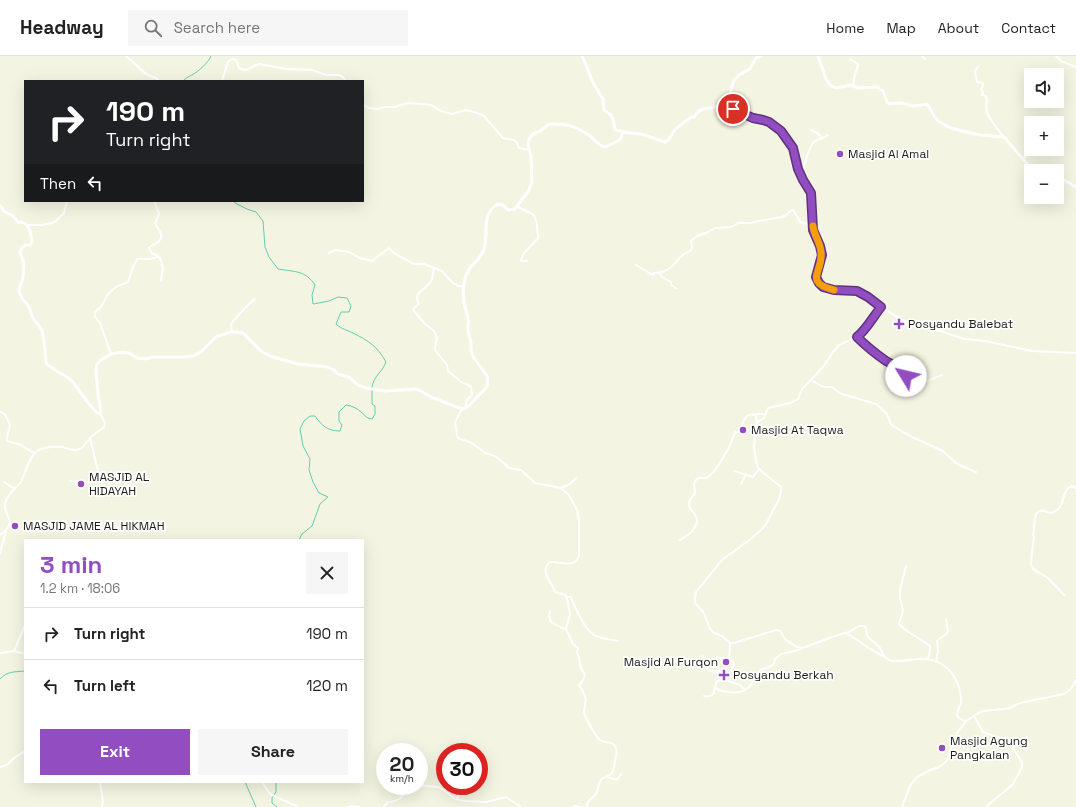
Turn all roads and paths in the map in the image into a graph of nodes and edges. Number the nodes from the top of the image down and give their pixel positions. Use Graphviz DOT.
graph roads {
  1 [pos="126,56"];
  2 [pos="582,56"];
  3 [pos="761,56"];
  4 [pos="818,56"];
  5 [pos="922,56"];
  6 [pos="1056,56"];
  7 [pos="850,59"];
  8 [pos="926,59"];
  9 [pos="1076,67"];
  10 [pos="978,68"];
  11 [pos="158,80"];
  12 [pos="222,80"];
  13 [pos="345,80"];
  14 [pos="854,86"];
  15 [pos="364,106"];
  16 [pos="711,108"];
  17 [pos="811,130"];
  18 [pos="623,132"];
  19 [pos="828,135"];
  20 [pos="1004,137"];
  21 [pos="822,139"];
  22 [pos="529,150"];
  23 [pos="1026,156"];
  24 [pos="1022,160"];
  25 [pos="1027,164"];
  26 [pos="801,174"];
  27 [pos="1064,180"];
  28 [pos="1076,187"];
  29 [pos="67,202"];
  30 [pos="154,202"];
  31 [pos="0,205"];
  32 [pos="518,207"];
  33 [pos="27,225"];
  34 [pos="812,225"];
  35 [pos="329,253"];
  36 [pos="159,257"];
  37 [pos="527,261"];
  38 [pos="636,265"];
  39 [pos="434,268"];
  40 [pos="659,273"];
  41 [pos="161,281"];
  42 [pos="463,286"];
  43 [pos="676,288"];
  44 [pos="255,299"];
  45 [pos="881,307"];
  46 [pos="232,332"];
  47 [pos="857,337"];
  48 [pos="1076,353"];
  49 [pos="111,354"];
  50 [pos="942,376"];
  51 [pos="811,380"];
  52 [pos="464,409"];
  53 [pos="0,412"];
  54 [pos="100,413"];
  55 [pos="756,414"];
  56 [pos="766,414"];
  57 [pos="757,422"];
  58 [pos="90,438"];
  59 [pos="34,453"];
  60 [pos="760,469"];
  61 [pos="734,471"];
  62 [pos="976,472"];
  63 [pos="746,474"];
  64 [pos="576,478"];
  65 [pos="70,481"];
  66 [pos="4,482"];
  67 [pos="742,484"];
  68 [pos="15,488"];
  69 [pos="561,488"];
  70 [pos="1076,488"];
  71 [pos="6,530"];
  72 [pos="0,535"];
  73 [pos="680,540"];
  74 [pos="0,553"];
  75 [pos="906,566"];
  76 [pos="1064,595"];
  77 [pos="567,597"];
  78 [pos="550,611"];
  79 [pos="946,619"];
  80 [pos="24,627"];
  81 [pos="566,629"];
  82 [pos="846,633"];
  83 [pos="618,641"];
  84 [pos="730,643"];
  85 [pos="803,648"];
  86 [pos="14,651"];
  87 [pos="0,653"];
  88 [pos="24,654"];
  89 [pos="702,656"];
  90 [pos="883,656"];
  91 [pos="928,659"];
  92 [pos="729,660"];
  93 [pos="936,662"];
  94 [pos="720,673"];
  95 [pos="730,673"];
  96 [pos="725,680"];
  97 [pos="1076,680"];
  98 [pos="715,688"];
  99 [pos="745,690"];
  100 [pos="704,696"];
  101 [pos="974,716"];
  102 [pos="966,721"];
  103 [pos="24,752"];
  104 [pos="0,767"];
  105 [pos="621,774"];
  106 [pos="607,777"];
  107 [pos="100,783"];
  108 [pos="263,783"];
  109 [pos="428,786"];
  110 [pos="402,795"];
  111 [pos="459,795"];
  112 [pos="458,800"];
  113 [pos="102,807"];
  114 [pos="298,807"];
  115 [pos="347,807"];
  116 [pos="359,807"];
  117 [pos="384,807"];
  118 [pos="521,807"];
  119 [pos="572,807"];
  120 [pos="581,807"];
  121 [pos="587,807"];
  122 [pos="902,807"];
  123 [pos="986,807"];
  1 -- 11 [label="street"];
  2 -- 18 [label="street"];
  3 -- 16 [label="street"];
  4 -- 14 [label="street"];
  5 -- 8 [label="street"];
  6 -- 9 [label="street"];
  7 -- 14 [label="street"];
  10 -- 20 [label="street"];
  12 -- 13 [label="street"];
  14 -- 20 [label="street"];
  15 -- 22 [label="street"];
  16 -- 18 [label="street"];
  16 -- 26 [label="street"];
  17 -- 21 [label="street"];
  18 -- 22 [label="street"];
  19 -- 21 [label="street"];
  20 -- 24 [label="street"];
  21 -- 26 [label="street"];
  22 -- 32 [label="street"];
  23 -- 24 [label="street"];
  24 -- 25 [label="street"];
  26 -- 34 [label="street"];
  27 -- 28 [label="street"];
  29 -- 33 [label="street"];
  30 -- 36 [label="street"];
  31 -- 33 [label="street"];
  32 -- 37 [label="street"];
  32 -- 42 [label="street"];
  33 -- 54 [label="street"];
  34 -- 40 [label="street"];
  34 -- 45 [label="street"];
  35 -- 39 [label="street"];
  36 -- 41 [label="street"];
  36 -- 49 [label="street"];
  38 -- 40 [label="street"];
  39 -- 42 [label="street"];
  39 -- 52 [label="street"];
  40 -- 43 [label="street"];
  42 -- 52 [label="street"];
  44 -- 46 [label="street"];
  45 -- 47 [label="street"];
  45 -- 48 [label="street"];
  46 -- 49 [label="street"];
  46 -- 52 [label="street"];
  47 -- 50 [label="street"];
  47 -- 51 [label="street"];
  49 -- 54 [label="street"];
  51 -- 56 [label="street"];
  51 -- 62 [label="street"];
  52 -- 69 [label="street"];
  53 -- 59 [label="street"];
  54 -- 58 [label="street"];
  55 -- 56 [label="street"];
  55 -- 57 [label="street"];
  55 -- 73 [label="street"];
  56 -- 57 [label="street"];
  57 -- 60 [label="street"];
  58 -- 59 [label="street"];
  58 -- 65 [label="street"];
  59 -- 68 [label="street"];
  60 -- 63 [label="street"];
  60 -- 84 [label="street"];
  61 -- 63 [label="street"];
  63 -- 67 [label="street"];
  64 -- 69 [label="street"];
  66 -- 68 [label="street"];
  68 -- 71 [label="street"];
  69 -- 77 [label="street"];
  70 -- 76 [label="street"];
  71 -- 72 [label="street"];
  71 -- 74 [label="street"];
  75 -- 91 [label="street"];
  77 -- 81 [label="street"];
  77 -- 83 [label="street"];
  78 -- 81 [label="street"];
  79 -- 93 [label="street"];
  80 -- 86 [label="street"];
  81 -- 106 [label="street"];
  82 -- 85 [label="street"];
  82 -- 90 [label="street"];
  82 -- 90 [label="street"];
  84 -- 85 [label="street"];
  84 -- 92 [label="street"];
  85 -- 99 [label="street"];
  86 -- 87 [label="street"];
  86 -- 88 [label="street"];
  89 -- 94 [label="street"];
  90 -- 91 [label="street"];
  91 -- 93 [label="street"];
  92 -- 94 [label="street"];
  92 -- 95 [label="street"];
  93 -- 102 [label="street"];
  94 -- 96 [label="street"];
  96 -- 98 [label="street"];
  96 -- 99 [label="street"];
  97 -- 101 [label="street"];
  98 -- 99 [label="street"];
  98 -- 100 [label="street"];
  101 -- 102 [label="street"];
  101 -- 123 [label="street"];
  102 -- 122 [label="street"];
  103 -- 104 [label="street"];
  105 -- 106 [label="street"];
  106 -- 121 [label="street"];
  107 -- 113 [label="street"];
  108 -- 114 [label="street"];
  109 -- 112 [label="street"];
  110 -- 117 [label="street"];
  111 -- 112 [label="street"];
  112 -- 118 [label="street"];
  115 -- 116 [label="street"];
  119 -- 120 [label="street"];
}
